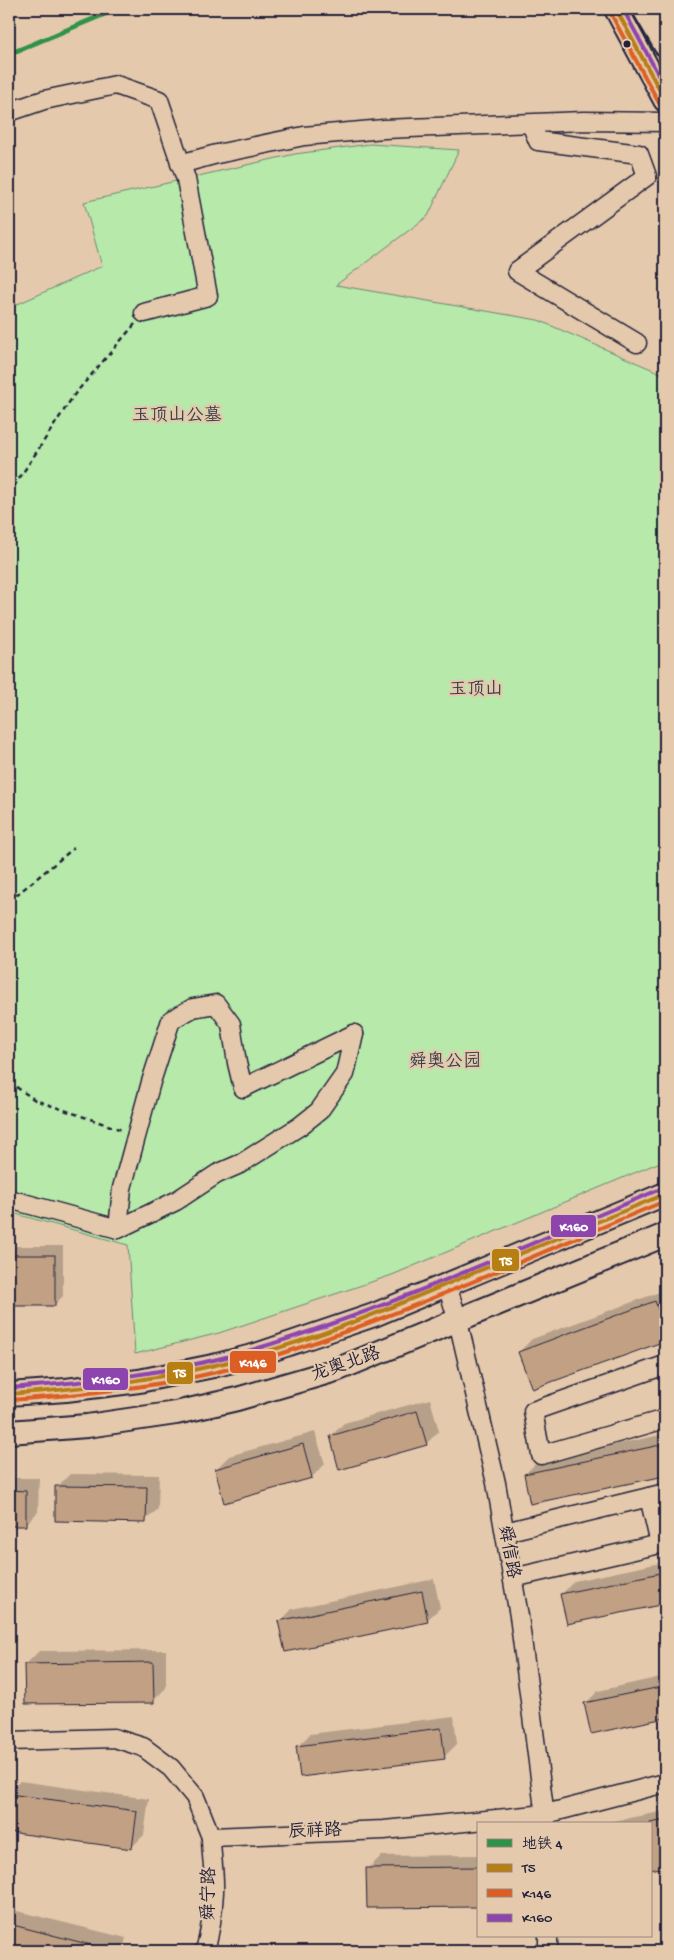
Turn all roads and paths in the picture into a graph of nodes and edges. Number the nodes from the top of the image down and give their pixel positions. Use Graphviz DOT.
graph roads {
  1 [pos="616,9"];
  2 [pos="644,9"];
  3 [pos="665,45"];
  4 [pos="665,100"];
  5 [pos="9,112"];
  6 [pos="665,122"];
  7 [pos="531,124"];
  8 [pos="180,164"];
  9 [pos="144,313"];
  10 [pos="638,343"];
  11 [pos="9,494"];
  12 [pos="74,848"];
  13 [pos="9,901"];
  14 [pos="9,1082"];
  15 [pos="136,1135"];
  16 [pos="665,1194"];
  17 [pos="9,1200"];
  18 [pos="118,1229"];
  19 [pos="665,1235"];
  20 [pos="447,1285"];
  21 [pos="458,1320"];
  22 [pos="665,1365"];
  23 [pos="9,1394"];
  24 [pos="665,1419"];
  25 [pos="9,1432"];
  26 [pos="657,1495"];
  27 [pos="504,1532"];
  28 [pos="663,1543"];
  29 [pos="513,1578"];
  30 [pos="9,1741"];
  31 [pos="665,1783"];
  32 [pos="546,1819"];
  33 [pos="502,1822"];
  34 [pos="477,1824"];
  35 [pos="211,1837"];
  36 [pos="548,1938"];
  37 [pos="206,1951"];
  38 [pos="548,1951"];
  1 -- 4 [label="main road"];
  2 -- 3 [label="main road"];
  5 -- 8 [label="street"];
  6 -- 7 [label="street"];
  7 -- 8 [label="street"];
  7 -- 10 [label="street"];
  8 -- 9 [label="street"];
  9 -- 11 [label="path"];
  12 -- 13 [label="path"];
  14 -- 15 [label="path"];
  15 -- 18 [label="street"];
  15 -- 18 [label="street"];
  16 -- 20 [label="main road"];
  17 -- 18 [label="street"];
  19 -- 21 [label="main road, 龙奥北路"];
  20 -- 21 [label="street, 舜信路"];
  20 -- 23 [label="main road"];
  21 -- 25 [label="main road, 龙奥北路"];
  21 -- 27 [label="street, 舜信路"];
  22 -- 24 [label="street"];
  26 -- 27 [label="street"];
  26 -- 28 [label="street"];
  27 -- 29 [label="street, 舜信路"];
  28 -- 29 [label="street"];
  29 -- 32 [label="street, 舜信路"];
  30 -- 35 [label="street"];
  31 -- 32 [label="street, 辰祥路"];
  32 -- 33 [label="street, 辰祥路"];
  34 -- 35 [label="street, 辰祥路"];
  35 -- 37 [label="street, 舜宁路"];
  36 -- 38 [label="street"];
}
